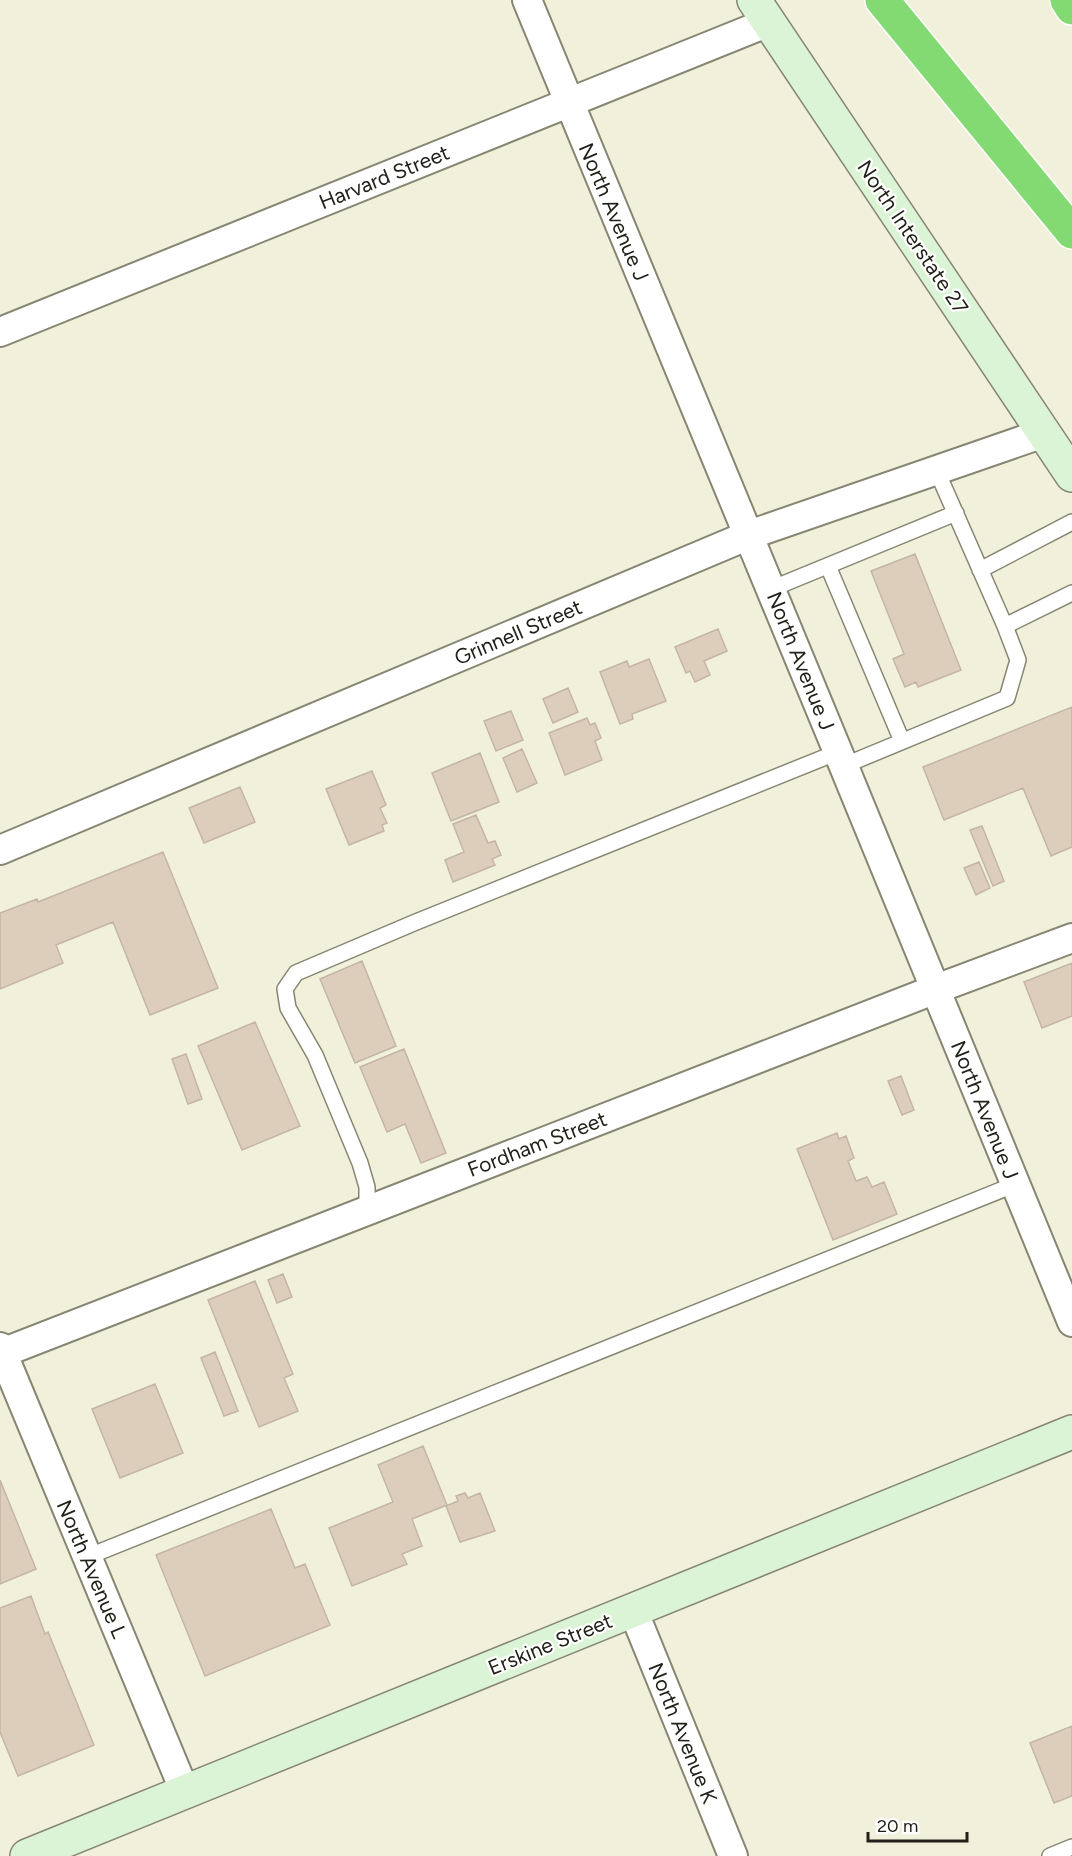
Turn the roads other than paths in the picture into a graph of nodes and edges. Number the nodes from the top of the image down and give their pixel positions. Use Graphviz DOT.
graph roads {
  1 [pos="527,0"];
  2 [pos="882,0"];
  3 [pos="1067,0"];
  4 [pos="1072,8"];
  5 [pos="761,11"];
  6 [pos="569,103"];
  7 [pos="1072,232"];
  8 [pos="0,332"];
  9 [pos="1044,432"];
  10 [pos="936,469"];
  11 [pos="1072,475"];
  12 [pos="956,513"];
  13 [pos="1072,522"];
  14 [pos="749,534"];
  15 [pos="828,566"];
  16 [pos="981,570"];
  17 [pos="771,589"];
  18 [pos="1072,592"];
  19 [pos="1005,626"];
  20 [pos="902,741"];
  21 [pos="841,759"];
  22 [pos="0,850"];
  23 [pos="1072,938"];
  24 [pos="936,989"];
  25 [pos="1016,1184"];
  26 [pos="367,1210"];
  27 [pos="1072,1322"];
  28 [pos="1,1350"];
  29 [pos="1072,1432"];
  30 [pos="87,1557"];
  31 [pos="633,1610"];
  32 [pos="185,1792"];
  33 [pos="1072,1847"];
  34 [pos="27,1856"];
  35 [pos="733,1856"];
  36 [pos="1050,1856"];
  1 -- 6 [label="street, North Avenue J"];
  2 -- 7 [label="highway"];
  3 -- 4 [label="highway"];
  5 -- 6 [label="street, Harvard Street"];
  5 -- 9 [label="main road, North Interstate 27"];
  6 -- 8 [label="street, Harvard Street"];
  6 -- 14 [label="street, North Avenue J"];
  9 -- 10 [label="street, Grinnell Street"];
  9 -- 11 [label="main road, North Interstate 27"];
  10 -- 12 [label="lane"];
  10 -- 14 [label="street, Grinnell Street"];
  12 -- 15 [label="lane"];
  12 -- 16 [label="lane"];
  13 -- 16 [label="lane"];
  14 -- 17 [label="street, North Avenue J"];
  14 -- 22 [label="street, Grinnell Street"];
  15 -- 17 [label="lane"];
  15 -- 20 [label="lane"];
  16 -- 19 [label="lane"];
  17 -- 21 [label="street, North Avenue J"];
  18 -- 19 [label="lane"];
  19 -- 20 [label="lane"];
  20 -- 21 [label="lane"];
  21 -- 24 [label="street, North Avenue J"];
  21 -- 26 [label="lane"];
  23 -- 24 [label="street, Fordham Street"];
  24 -- 25 [label="street, North Avenue J"];
  24 -- 26 [label="street, Fordham Street"];
  25 -- 27 [label="street, North Avenue J"];
  25 -- 30 [label="lane"];
  26 -- 28 [label="street, Fordham Street"];
  28 -- 30 [label="street, North Avenue L"];
  29 -- 31 [label="main road, Erskine Street"];
  30 -- 32 [label="street, North Avenue L"];
  31 -- 32 [label="main road, Erskine Street"];
  31 -- 35 [label="street, North Avenue K"];
  32 -- 34 [label="main road, Erskine Street"];
  33 -- 36 [label="lane"];
}
